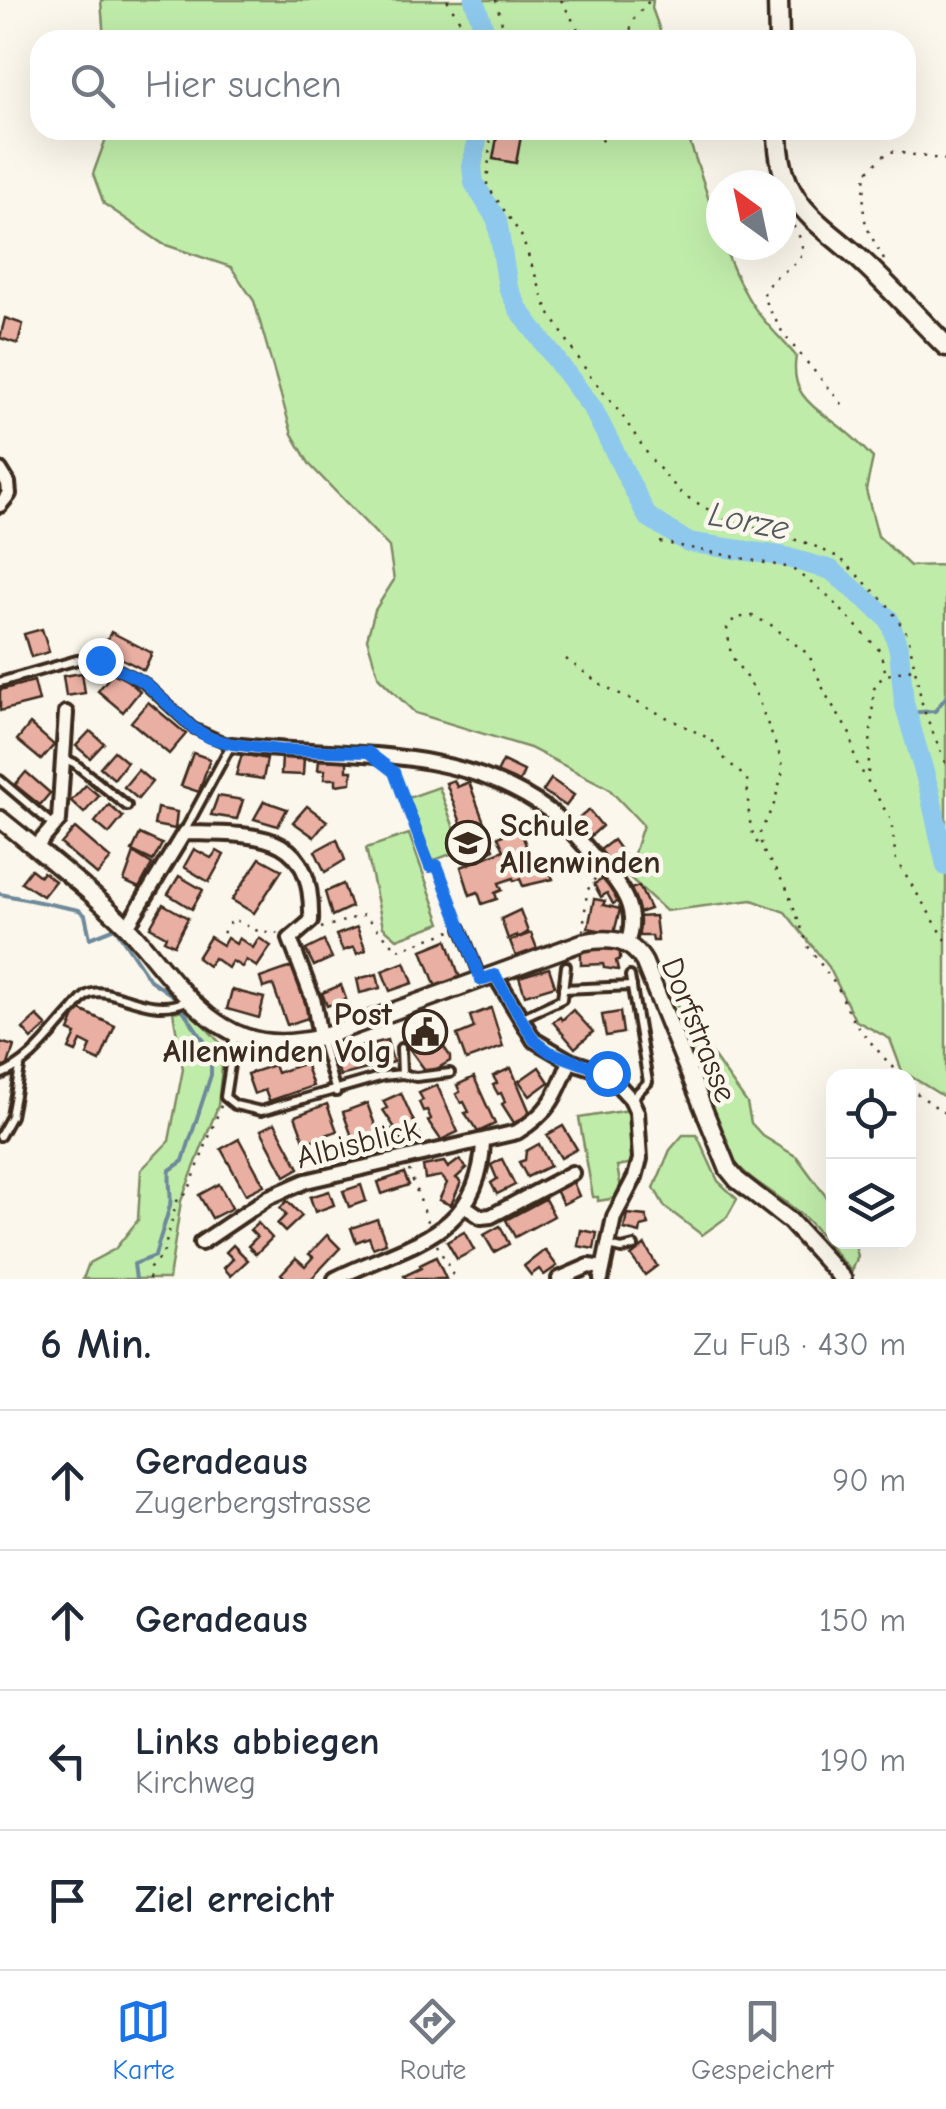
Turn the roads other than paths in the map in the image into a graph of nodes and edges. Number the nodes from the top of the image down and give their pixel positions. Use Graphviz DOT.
graph roads {
  1 [pos="778,0"];
  2 [pos="778,30"];
  3 [pos="779,140"];
  4 [pos="946,346"];
  5 [pos="0,470"];
  6 [pos="0,505"];
  7 [pos="0,682"];
  8 [pos="66,713"];
  9 [pos="232,744"];
  10 [pos="64,758"];
  11 [pos="0,780"];
  12 [pos="126,806"];
  13 [pos="0,819"];
  14 [pos="54,826"];
  15 [pos="184,833"];
  16 [pos="35,848"];
  17 [pos="127,927"];
  18 [pos="461,928"];
  19 [pos="627,943"];
  20 [pos="566,966"];
  21 [pos="630,976"];
  22 [pos="488,978"];
  23 [pos="632,986"];
  24 [pos="563,989"];
  25 [pos="190,998"];
  26 [pos="520,1019"];
  27 [pos="235,1033"];
  28 [pos="320,1038"];
  29 [pos="401,1048"];
  30 [pos="570,1061"];
  31 [pos="20,1068"];
  32 [pos="450,1073"];
  33 [pos="402,1074"];
  34 [pos="0,1075"];
  35 [pos="336,1092"];
  36 [pos="632,1099"];
  37 [pos="0,1136"];
  38 [pos="483,1142"];
  39 [pos="572,1174"];
  40 [pos="466,1207"];
  41 [pos="200,1243"];
  42 [pos="608,1246"];
  43 [pos="634,1246"];
  44 [pos="602,1273"];
  45 [pos="335,1279"];
  46 [pos="559,1279"];
  47 [pos="843,1279"];
  1 -- 2 [label="main road"];
  3 -- 4 [label="main road"];
  5 -- 6 [label="street"];
  7 -- 9 [label="lane"];
  8 -- 10 [label="street"];
  9 -- 15 [label="lane"];
  9 -- 19 [label="street"];
  10 -- 12 [label="lane"];
  10 -- 14 [label="street"];
  11 -- 14 [label="lane"];
  13 -- 16 [label="street, Dorfstrasse"];
  14 -- 16 [label="street"];
  15 -- 17 [label="street"];
  15 -- 28 [label="street"];
  16 -- 17 [label="street, Dorfstrasse"];
  17 -- 25 [label="street, Dorfstrasse"];
  18 -- 22 [label="lane"];
  19 -- 22 [label="street, Dorfstrasse"];
  19 -- 47 [label="street, Dorfstrasse"];
  20 -- 24 [label="lane"];
  21 -- 23 [label="lane"];
  22 -- 26 [label="street"];
  22 -- 28 [label="street, Dorfstrasse"];
  23 -- 24 [label="lane"];
  23 -- 36 [label="lane"];
  24 -- 26 [label="lane"];
  25 -- 27 [label="street, Dorfstrasse"];
  25 -- 31 [label="lane"];
  26 -- 30 [label="street"];
  27 -- 28 [label="street, Dorfstrasse"];
  27 -- 35 [label="lane"];
  28 -- 35 [label="lane"];
  29 -- 33 [label="lane"];
  30 -- 36 [label="street"];
  30 -- 38 [label="street, Albisblick"];
  31 -- 34 [label="lane"];
  31 -- 37 [label="lane"];
  32 -- 33 [label="lane"];
  33 -- 35 [label="lane"];
  36 -- 42 [label="street"];
  38 -- 40 [label="street"];
  38 -- 41 [label="street, Albisblick"];
  39 -- 40 [label="street"];
  40 -- 45 [label="street"];
  42 -- 43 [label="lane"];
  42 -- 44 [label="street"];
  44 -- 46 [label="street"];
}
